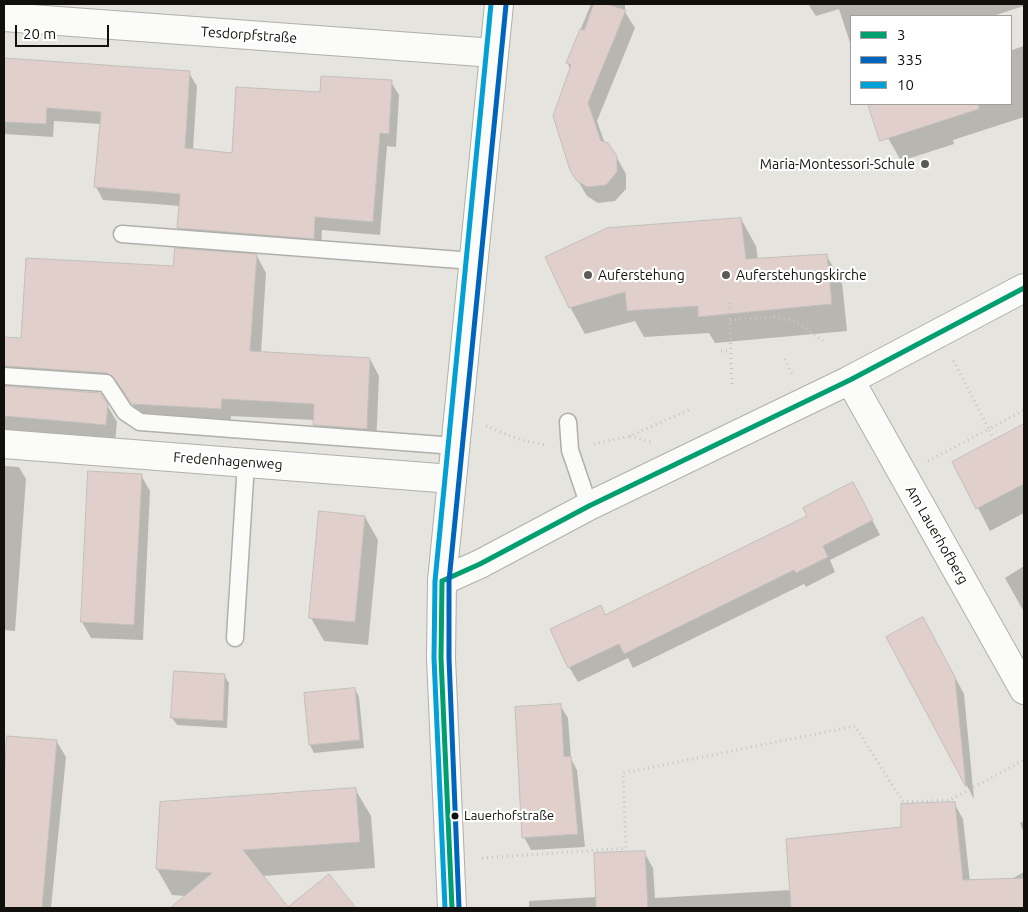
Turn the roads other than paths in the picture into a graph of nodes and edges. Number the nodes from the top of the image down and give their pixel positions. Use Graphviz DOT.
graph roads {
  1 [pos="499,4"];
  2 [pos="4,17"];
  3 [pos="494,53"];
  4 [pos="122,234"];
  5 [pos="473,262"];
  6 [pos="1024,288"];
  7 [pos="4,376"];
  8 [pos="850,380"];
  9 [pos="568,422"];
  10 [pos="4,444"];
  11 [pos="455,446"];
  12 [pos="246,463"];
  13 [pos="452,479"];
  14 [pos="589,506"];
  15 [pos="442,581"];
  16 [pos="235,638"];
  17 [pos="1024,690"];
  18 [pos="452,908"];
  1 -- 3 [label="street"];
  2 -- 3 [label="street, Tesdorpfstraße"];
  3 -- 5 [label="street"];
  4 -- 5 [label="lane"];
  5 -- 11 [label="street"];
  6 -- 8 [label="street"];
  7 -- 11 [label="lane"];
  8 -- 14 [label="street"];
  8 -- 17 [label="street, Am Lauerhofberg"];
  9 -- 14 [label="lane"];
  10 -- 12 [label="street, Fredenhagenweg"];
  11 -- 13 [label="street"];
  12 -- 13 [label="street, Fredenhagenweg"];
  12 -- 16 [label="lane"];
  13 -- 15 [label="street"];
  14 -- 15 [label="street"];
  15 -- 18 [label="street"];
}
